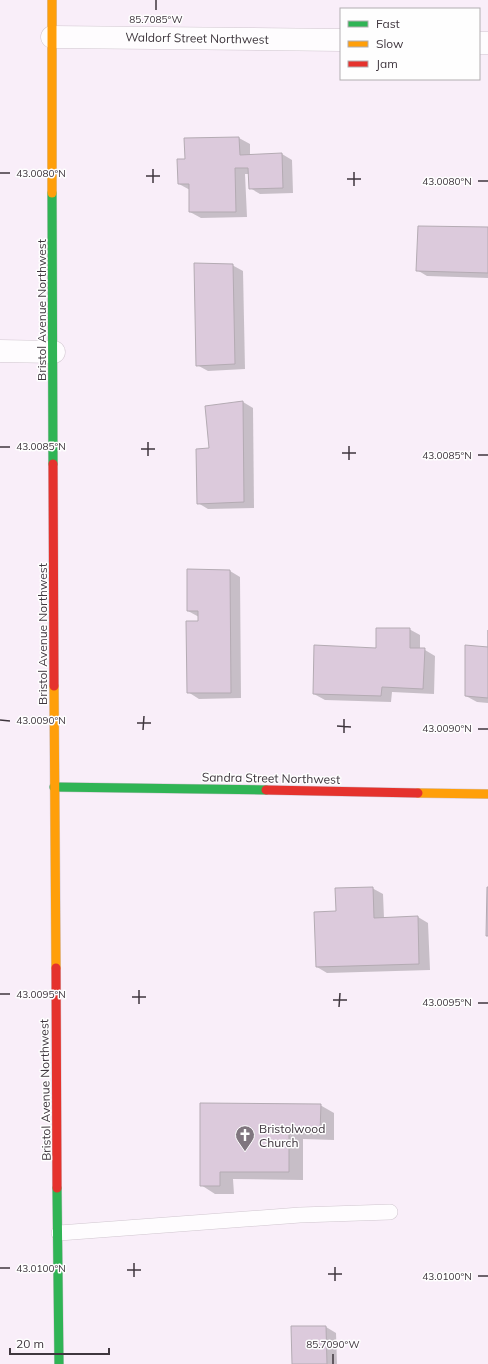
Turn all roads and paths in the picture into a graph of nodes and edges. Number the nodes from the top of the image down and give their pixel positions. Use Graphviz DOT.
graph roads {
  1 [pos="52,0"];
  2 [pos="52,37"];
  3 [pos="340,40"];
  4 [pos="0,351"];
  5 [pos="54,352"];
  6 [pos="54,786"];
  7 [pos="488,794"];
  8 [pos="390,1212"];
  9 [pos="59,1233"];
  10 [pos="59,1364"];
  1 -- 2 [label="street, Bristol Avenue Northwest"];
  2 -- 3 [label="street, Waldorf Street Northwest"];
  2 -- 5 [label="street, Bristol Avenue Northwest"];
  4 -- 5 [label="street"];
  5 -- 6 [label="street, Bristol Avenue Northwest"];
  6 -- 7 [label="street, Sandra Street Northwest"];
  6 -- 9 [label="street, Bristol Avenue Northwest"];
  8 -- 9 [label="lane"];
  9 -- 10 [label="street, Bristol Avenue Northwest"];
}
